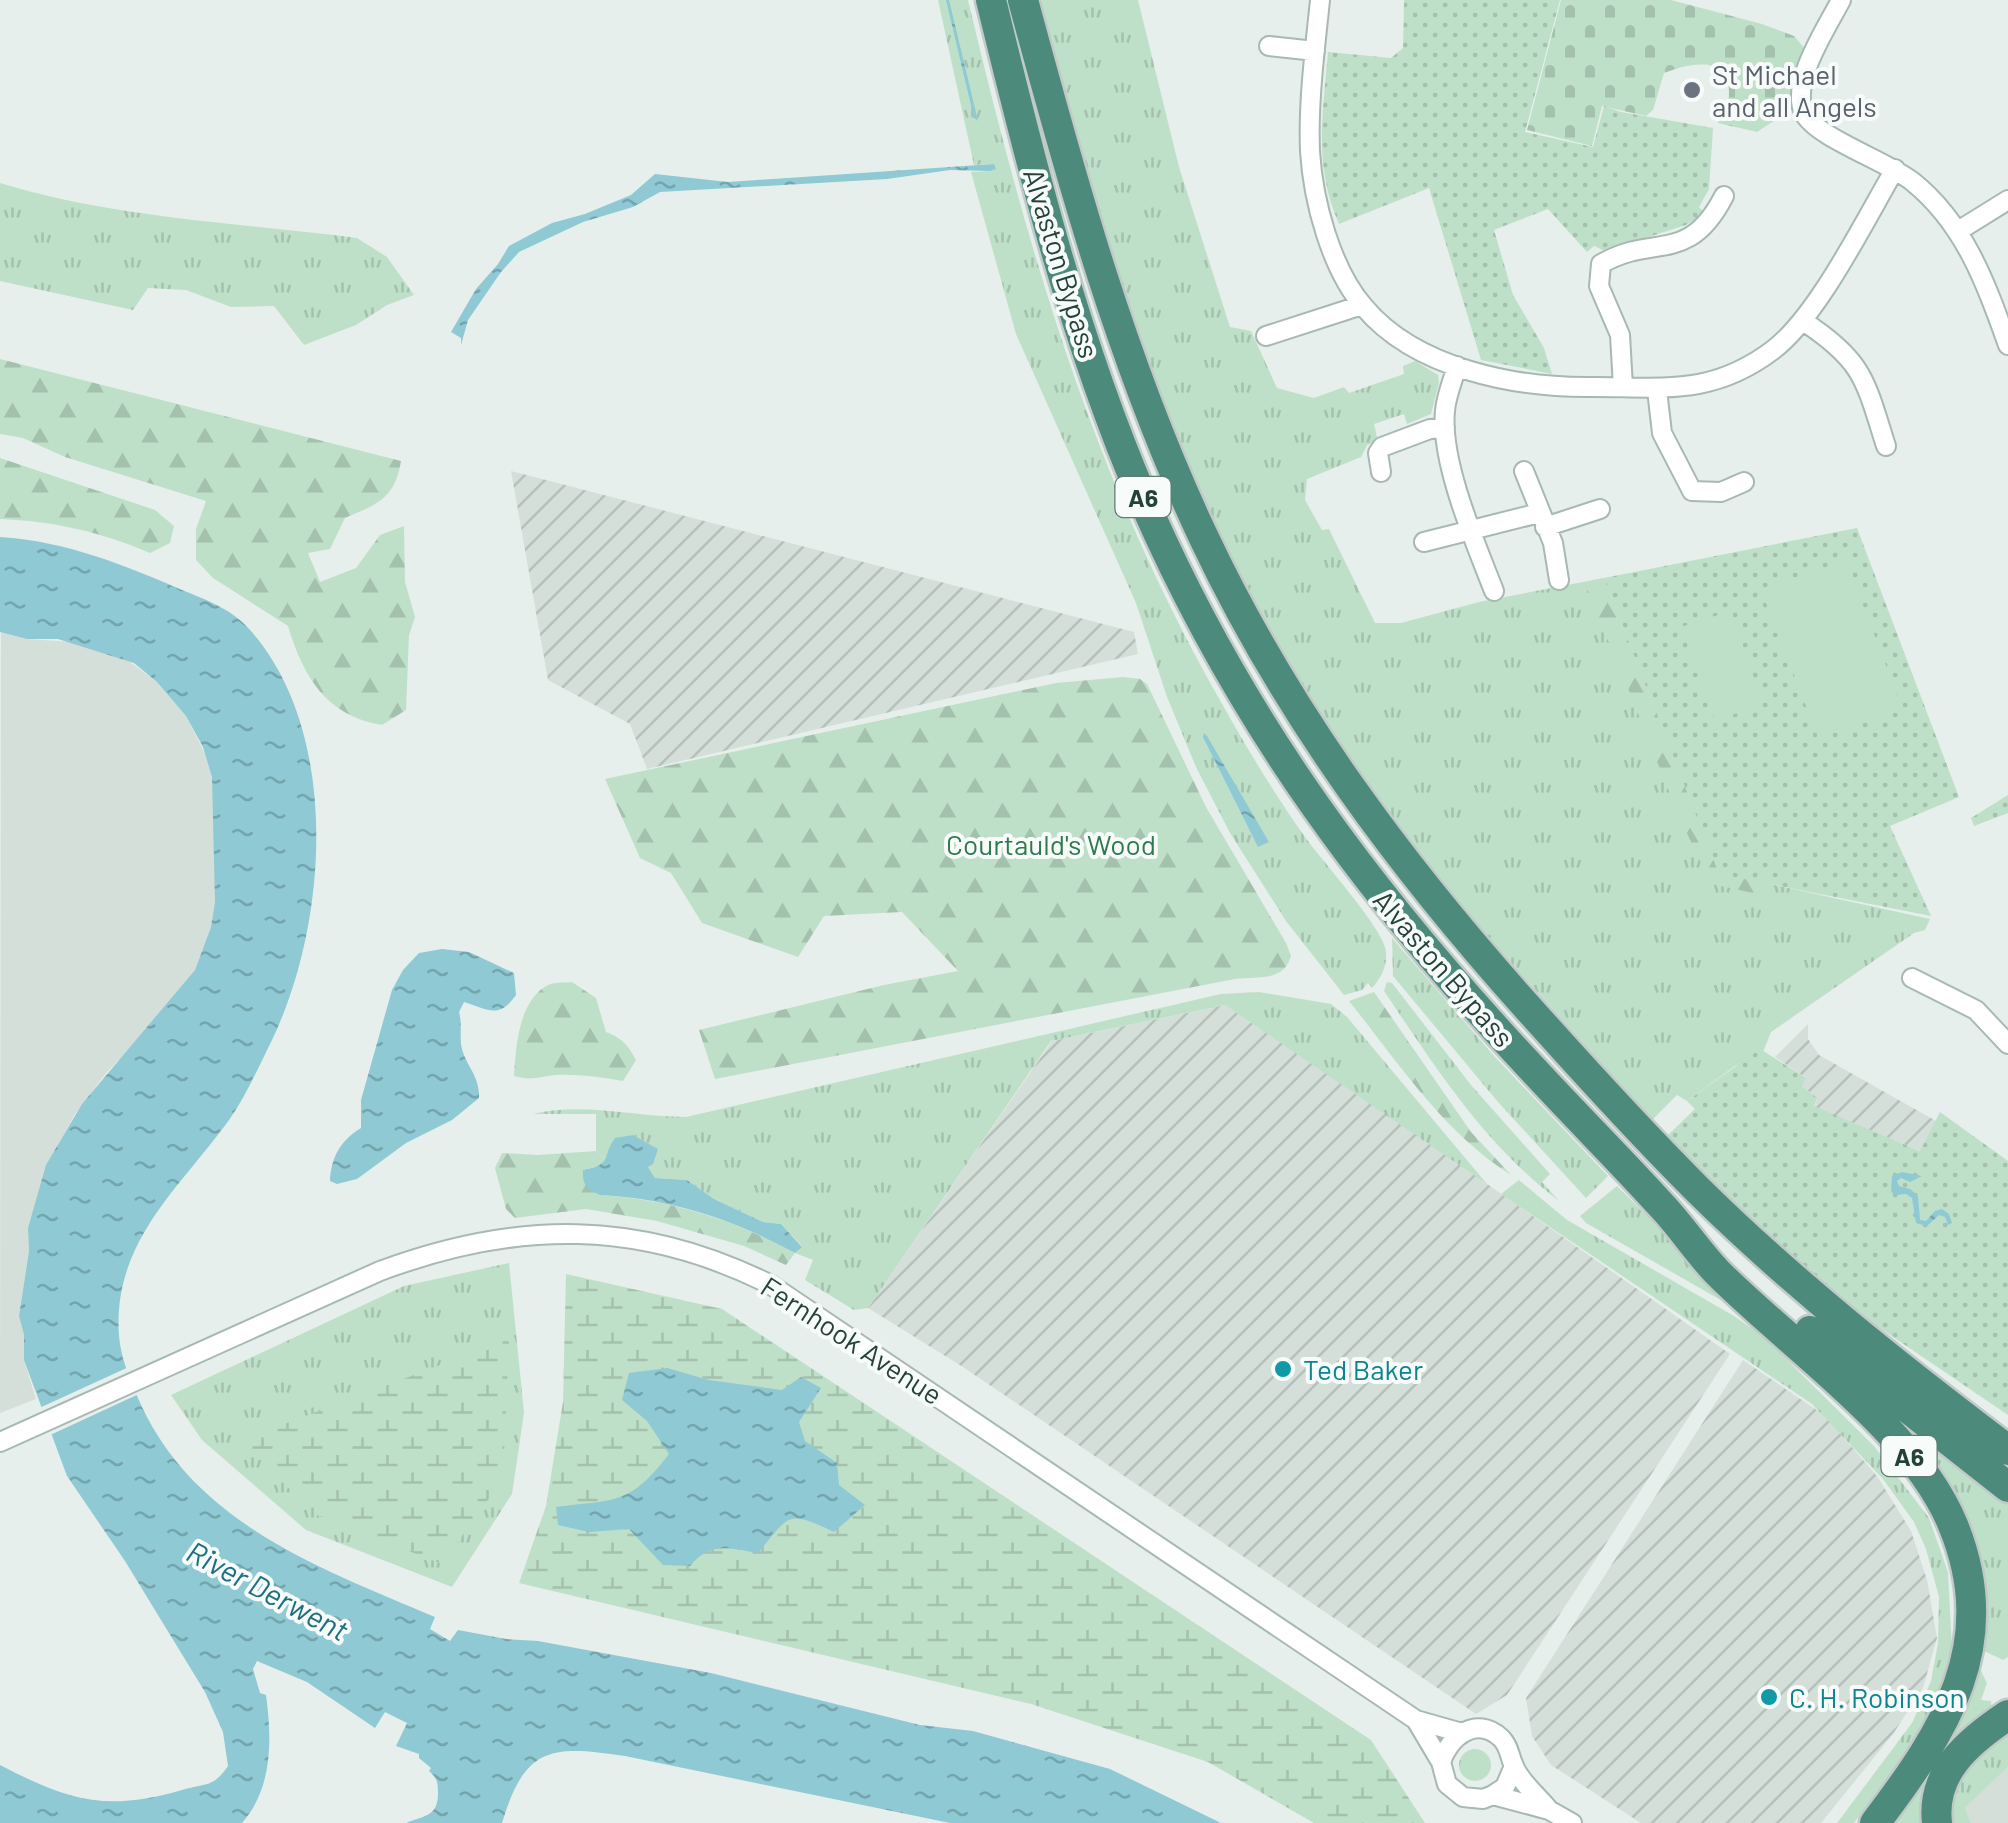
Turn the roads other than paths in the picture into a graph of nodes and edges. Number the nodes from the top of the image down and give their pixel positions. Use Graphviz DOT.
graph roads {
  1 [pos="991,0"];
  2 [pos="1023,0"];
  3 [pos="1320,0"];
  4 [pos="1841,0"];
  5 [pos="1269,46"];
  6 [pos="1314,50"];
  7 [pos="1895,169"];
  8 [pos="1724,196"];
  9 [pos="2008,200"];
  10 [pos="1958,231"];
  11 [pos="1583,256"];
  12 [pos="1601,264"];
  13 [pos="1362,305"];
  14 [pos="1803,320"];
  15 [pos="1266,336"];
  16 [pos="2008,345"];
  17 [pos="1457,366"];
  18 [pos="1622,387"];
  19 [pos="1657,390"];
  20 [pos="1445,428"];
  21 [pos="1886,446"];
  22 [pos="1524,470"];
  23 [pos="1381,472"];
  24 [pos="1744,482"];
  25 [pos="1600,508"];
  26 [pos="1542,520"];
  27 [pos="1472,532"];
  28 [pos="1424,542"];
  29 [pos="1559,580"];
  30 [pos="1494,591"];
  31 [pos="1912,978"];
  32 [pos="2008,1044"];
  33 [pos="1665,1209"];
  34 [pos="1896,1362"];
  35 [pos="2008,1430"];
  36 [pos="0,1442"];
  37 [pos="2008,1450"];
  38 [pos="2008,1487"];
  39 [pos="2008,1715"];
  40 [pos="1416,1720"];
  41 [pos="1462,1733"];
  42 [pos="1440,1762"];
  43 [pos="1514,1766"];
  44 [pos="1493,1795"];
  45 [pos="1550,1810"];
  46 [pos="1572,1823"];
  47 [pos="1875,1823"];
  48 [pos="1937,1823"];
  1 -- 33 [label="highway, Alvaston Bypass / A6"];
  2 -- 34 [label="highway, Alvaston Bypass / A6"];
  3 -- 6 [label="street"];
  4 -- 7 [label="street"];
  5 -- 6 [label="street"];
  6 -- 13 [label="street"];
  7 -- 10 [label="street"];
  7 -- 14 [label="street"];
  8 -- 12 [label="street"];
  9 -- 10 [label="street"];
  10 -- 16 [label="street"];
  11 -- 12 [label="street"];
  12 -- 18 [label="street"];
  13 -- 15 [label="street"];
  13 -- 17 [label="street"];
  14 -- 19 [label="street"];
  14 -- 21 [label="street"];
  17 -- 18 [label="street"];
  17 -- 20 [label="street"];
  18 -- 19 [label="street"];
  19 -- 24 [label="street"];
  20 -- 23 [label="street"];
  20 -- 27 [label="street"];
  22 -- 26 [label="street"];
  25 -- 26 [label="street"];
  26 -- 27 [label="street"];
  26 -- 29 [label="street"];
  27 -- 28 [label="street"];
  27 -- 30 [label="street"];
  31 -- 32 [label="street"];
  33 -- 38 [label="highway"];
  33 -- 47 [label="highway, Alvaston Bypass / A6"];
  34 -- 35 [label="highway, A6"];
  34 -- 37 [label="highway"];
  36 -- 40 [label="street, Fernhook Avenue"];
  39 -- 48 [label="highway"];
  40 -- 41 [label="street, Fernhook Avenue"];
  40 -- 42 [label="street, Fernhook Avenue"];
  41 -- 42 [label="street"];
  41 -- 43 [label="street, Fernhook Avenue"];
  42 -- 44 [label="street, Fernhook Avenue"];
  43 -- 44 [label="street"];
  43 -- 45 [label="street, Fernhook Avenue"];
  44 -- 45 [label="street, Fernhook Avenue"];
  45 -- 46 [label="street, Fernhook Avenue"];
}
